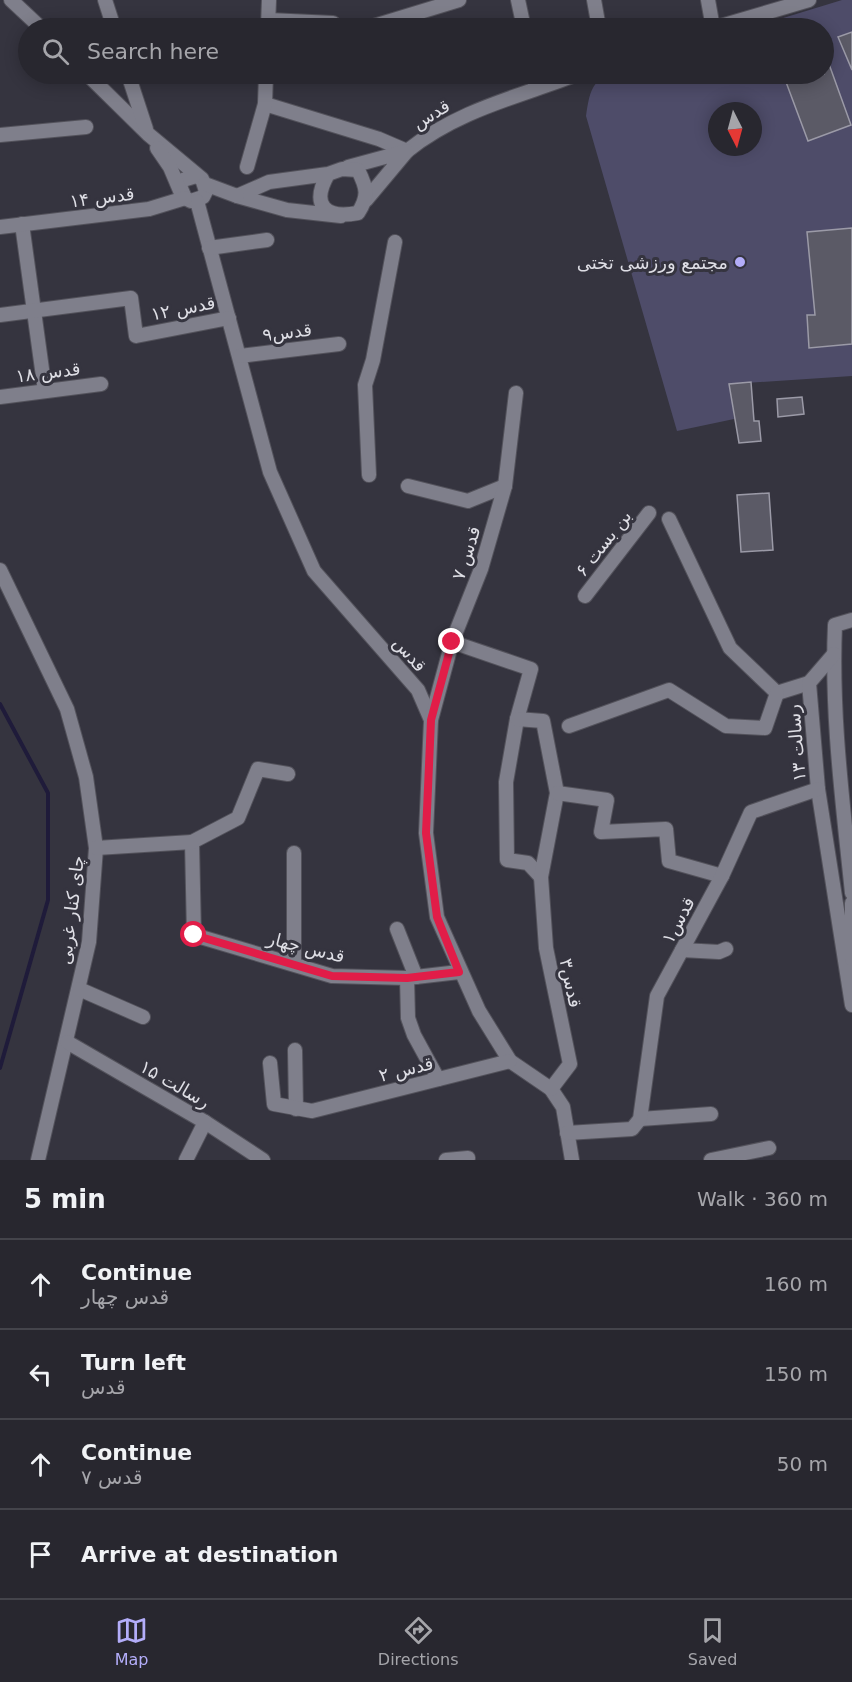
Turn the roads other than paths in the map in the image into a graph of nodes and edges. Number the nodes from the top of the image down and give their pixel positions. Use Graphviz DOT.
graph roads {
  1 [pos="12,0"];
  2 [pos="105,0"];
  3 [pos="269,0"];
  4 [pos="459,0"];
  5 [pos="518,0"];
  6 [pos="594,0"];
  7 [pos="708,0"];
  8 [pos="809,0"];
  9 [pos="31,18"];
  10 [pos="111,18"];
  11 [pos="268,18"];
  12 [pos="400,18"];
  13 [pos="522,18"];
  14 [pos="597,18"];
  15 [pos="712,18"];
  16 [pos="748,18"];
  17 [pos="97,84"];
  18 [pos="131,84"];
  19 [pos="266,84"];
  20 [pos="535,84"];
  21 [pos="548,84"];
  22 [pos="536,88"];
  23 [pos="265,104"];
  24 [pos="86,127"];
  25 [pos="148,134"];
  26 [pos="0,135"];
  27 [pos="407,151"];
  28 [pos="248,167"];
  29 [pos="342,169"];
  30 [pos="328,174"];
  31 [pos="203,182"];
  32 [pos="237,196"];
  33 [pos="188,197"];
  34 [pos="366,200"];
  35 [pos="341,216"];
  36 [pos="22,224"];
  37 [pos="0,227"];
  38 [pos="267,240"];
  39 [pos="395,242"];
  40 [pos="209,248"];
  41 [pos="34,312"];
  42 [pos="0,315"];
  43 [pos="229,318"];
  44 [pos="339,344"];
  45 [pos="240,356"];
  46 [pos="101,384"];
  47 [pos="45,391"];
  48 [pos="516,393"];
  49 [pos="0,397"];
  50 [pos="369,475"];
  51 [pos="408,486"];
  52 [pos="506,486"];
  53 [pos="650,513"];
  54 [pos="669,519"];
  55 [pos="0,570"];
  56 [pos="585,596"];
  57 [pos="852,620"];
  58 [pos="452,642"];
  59 [pos="834,654"];
  60 [pos="809,683"];
  61 [pos="777,693"];
  62 [pos="516,719"];
  63 [pos="431,720"];
  64 [pos="569,726"];
  65 [pos="288,774"];
  66 [pos="818,789"];
  67 [pos="557,793"];
  68 [pos="192,842"];
  69 [pos="96,848"];
  70 [pos="294,853"];
  71 [pos="722,876"];
  72 [pos="541,877"];
  73 [pos="852,893"];
  74 [pos="852,903"];
  75 [pos="397,929"];
  76 [pos="726,949"];
  77 [pos="682,950"];
  78 [pos="294,963"];
  79 [pos="459,972"];
  80 [pos="412,977"];
  81 [pos="79,989"];
  82 [pos="852,1004"];
  83 [pos="142,1017"];
  84 [pos="67,1042"];
  85 [pos="295,1050"];
  86 [pos="510,1061"];
  87 [pos="270,1063"];
  88 [pos="438,1079"];
  89 [pos="552,1089"];
  90 [pos="296,1109"];
  91 [pos="711,1114"];
  92 [pos="640,1119"];
  93 [pos="205,1122"];
  94 [pos="567,1133"];
  95 [pos="768,1148"];
  96 [pos="468,1158"];
  97 [pos="38,1160"];
  98 [pos="186,1160"];
  99 [pos="263,1160"];
  100 [pos="446,1160"];
  101 [pos="572,1160"];
  102 [pos="711,1160"];
  1 -- 9 [label="street"];
  2 -- 10 [label="street"];
  3 -- 11 [label="street"];
  4 -- 12 [label="street"];
  5 -- 13 [label="street"];
  6 -- 14 [label="street"];
  7 -- 15 [label="street"];
  8 -- 16 [label="street"];
  17 -- 25 [label="street, قدس"];
  18 -- 25 [label="street, قدس"];
  19 -- 23 [label="street"];
  20 -- 22 [label="street"];
  21 -- 22 [label="street, قدس"];
  22 -- 27 [label="street, قدس"];
  23 -- 27 [label="street"];
  23 -- 28 [label="street"];
  24 -- 26 [label="street"];
  25 -- 31 [label="street, قدس"];
  25 -- 33 [label="street, قدس"];
  27 -- 29 [label="street"];
  27 -- 34 [label="street"];
  29 -- 30 [label="street"];
  29 -- 34 [label="street"];
  30 -- 32 [label="street"];
  30 -- 35 [label="street"];
  31 -- 32 [label="street, قدس"];
  31 -- 33 [label="street"];
  31 -- 33 [label="street"];
  32 -- 35 [label="street, قدس"];
  33 -- 36 [label="street, قدس ۱۴"];
  33 -- 40 [label="street, قدس"];
  34 -- 35 [label="street"];
  36 -- 37 [label="street, قدس ۱۴"];
  36 -- 41 [label="street"];
  38 -- 40 [label="street"];
  39 -- 50 [label="street"];
  40 -- 43 [label="street, قدس"];
  41 -- 42 [label="street"];
  41 -- 43 [label="street, قدس ۱۲"];
  41 -- 47 [label="street"];
  43 -- 45 [label="street, قدس"];
  44 -- 45 [label="street, قدس۹"];
  45 -- 63 [label="street, قدس"];
  46 -- 47 [label="street, قدس ۱۸"];
  47 -- 49 [label="street, قدس ۱۸"];
  48 -- 52 [label="street, قدس ۷"];
  51 -- 52 [label="street"];
  52 -- 58 [label="street, قدس ۷"];
  53 -- 56 [label="street, بن بست ۶"];
  54 -- 61 [label="street"];
  55 -- 69 [label="street, چای کنار غربی"];
  57 -- 59 [label="street"];
  58 -- 62 [label="street"];
  58 -- 63 [label="street, قدس ۷"];
  59 -- 60 [label="street, رسالت ۱۳"];
  59 -- 73 [label="street"];
  60 -- 61 [label="street"];
  60 -- 66 [label="street, رسالت ۱۳"];
  61 -- 64 [label="street"];
  62 -- 67 [label="street, قدس۳"];
  62 -- 72 [label="street"];
  63 -- 79 [label="street, قدس"];
  65 -- 68 [label="street"];
  66 -- 71 [label="street, قدس۱"];
  66 -- 82 [label="street, رسالت ۱۳"];
  67 -- 71 [label="street"];
  67 -- 72 [label="street, قدس۳"];
  68 -- 69 [label="street"];
  68 -- 78 [label="street, قدس چهار"];
  69 -- 81 [label="street, چای کنار غربی"];
  70 -- 78 [label="street"];
  71 -- 77 [label="street, قدس۱"];
  72 -- 89 [label="street, قدس۳"];
  74 -- 82 [label="street, رسالت ۱۳"];
  75 -- 80 [label="street"];
  76 -- 77 [label="street"];
  77 -- 92 [label="street, قدس۱"];
  78 -- 80 [label="street, قدس چهار"];
  79 -- 80 [label="street, قدس چهار"];
  79 -- 86 [label="street, قدس"];
  80 -- 88 [label="street"];
  81 -- 83 [label="street"];
  81 -- 84 [label="street, چای کنار غربی"];
  84 -- 93 [label="street, رسالت ۱۵"];
  84 -- 97 [label="street, چای کنار غربی"];
  85 -- 90 [label="street"];
  86 -- 88 [label="street, قدس ۲"];
  86 -- 89 [label="street, قدس"];
  87 -- 90 [label="street"];
  88 -- 90 [label="street, قدس ۲"];
  89 -- 94 [label="street"];
  91 -- 92 [label="street"];
  92 -- 94 [label="street"];
  93 -- 98 [label="street"];
  93 -- 99 [label="street, رسالت ۱۵"];
  94 -- 101 [label="street"];
  95 -- 102 [label="street"];
  96 -- 100 [label="street"];
}
